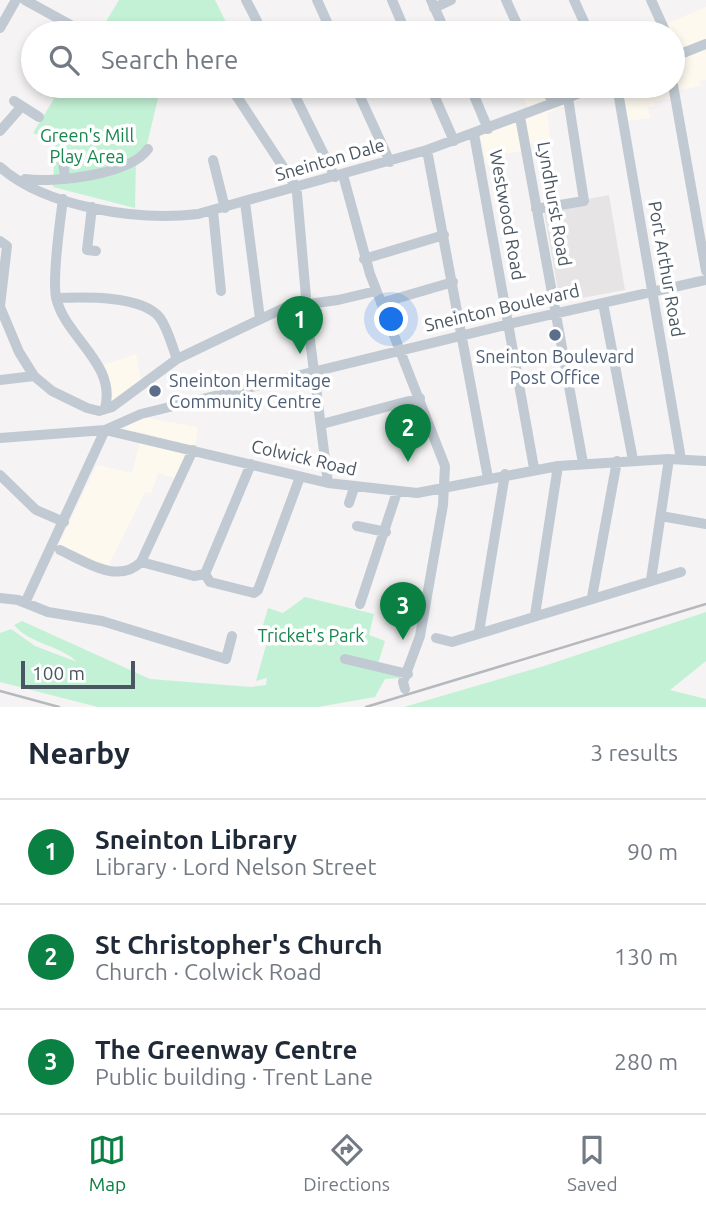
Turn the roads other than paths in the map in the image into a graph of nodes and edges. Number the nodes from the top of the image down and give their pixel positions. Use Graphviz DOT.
graph roads {
  1 [pos="16,0"];
  2 [pos="25,0"];
  3 [pos="246,0"];
  4 [pos="317,0"];
  5 [pos="391,0"];
  6 [pos="451,0"];
  7 [pos="506,0"];
  8 [pos="574,0"];
  9 [pos="651,0"];
  10 [pos="433,4"];
  11 [pos="63,21"];
  12 [pos="257,21"];
  13 [pos="327,21"];
  14 [pos="401,21"];
  15 [pos="441,21"];
  16 [pos="516,21"];
  17 [pos="584,21"];
  18 [pos="661,21"];
  19 [pos="0,28"];
  20 [pos="706,44"];
  21 [pos="685,50"];
  22 [pos="238,98"];
  23 [pos="296,98"];
  24 [pos="361,98"];
  25 [pos="435,98"];
  26 [pos="475,98"];
  27 [pos="551,98"];
  28 [pos="568,98"];
  29 [pos="619,98"];
  30 [pos="675,98"];
  31 [pos="553,103"];
  32 [pos="39,117"];
  33 [pos="520,117"];
  34 [pos="488,129"];
  35 [pos="0,131"];
  36 [pos="474,134"];
  37 [pos="454,141"];
  38 [pos="148,149"];
  39 [pos="427,150"];
  40 [pos="63,160"];
  41 [pos="214,160"];
  42 [pos="390,162"];
  43 [pos="7,173"];
  44 [pos="339,176"];
  45 [pos="65,179"];
  46 [pos="0,183"];
  47 [pos="295,188"];
  48 [pos="63,199"];
  49 [pos="245,202"];
  50 [pos="92,207"];
  51 [pos="536,209"];
  52 [pos="219,210"];
  53 [pos="444,234"];
  54 [pos="0,241"];
  55 [pos="96,251"];
  56 [pos="365,259"];
  57 [pos="705,277"];
  58 [pos="453,282"];
  59 [pos="221,291"];
  60 [pos="376,291"];
  61 [pos="653,292"];
  62 [pos="706,293"];
  63 [pos="56,298"];
  64 [pos="381,303"];
  65 [pos="603,303"];
  66 [pos="308,304"];
  67 [pos="0,306"];
  68 [pos="557,313"];
  69 [pos="260,319"];
  70 [pos="509,324"];
  71 [pos="462,335"];
  72 [pos="400,350"];
  73 [pos="177,359"];
  74 [pos="315,371"];
  75 [pos="34,376"];
  76 [pos="0,380"];
  77 [pos="419,398"];
  78 [pos="105,408"];
  79 [pos="322,424"];
  80 [pos="105,430"];
  81 [pos="0,438"];
  82 [pos="193,450"];
  83 [pos="675,459"];
  84 [pos="633,460"];
  85 [pos="617,461"];
  86 [pos="706,461"];
  87 [pos="583,463"];
  88 [pos="251,464"];
  89 [pos="558,466"];
  90 [pos="534,468"];
  91 [pos="505,474"];
  92 [pos="0,475"];
  93 [pos="300,477"];
  94 [pos="488,478"];
  95 [pos="328,483"];
  96 [pos="354,488"];
  97 [pos="442,489"];
  98 [pos="397,492"];
  99 [pos="349,503"];
  100 [pos="661,516"];
  101 [pos="64,522"];
  102 [pos="706,524"];
  103 [pos="357,526"];
  104 [pos="386,532"];
  105 [pos="60,550"];
  106 [pos="141,562"];
  107 [pos="681,572"];
  108 [pos="205,574"];
  109 [pos="651,580"];
  110 [pos="592,597"];
  111 [pos="0,598"];
  112 [pos="25,603"];
  113 [pos="360,604"];
  114 [pos="535,615"];
  115 [pos="479,632"];
  116 [pos="232,636"];
  117 [pos="436,638"];
  118 [pos="345,659"];
  119 [pos="408,674"];
  120 [pos="405,689"];
  1 -- 19 [label="street"];
  2 -- 11 [label="street"];
  3 -- 12 [label="street"];
  4 -- 13 [label="street"];
  5 -- 14 [label="street"];
  6 -- 10 [label="street"];
  7 -- 16 [label="street"];
  8 -- 17 [label="street"];
  9 -- 18 [label="street"];
  10 -- 15 [label="street"];
  20 -- 21 [label="street"];
  22 -- 47 [label="street"];
  23 -- 44 [label="street"];
  24 -- 42 [label="street"];
  25 -- 37 [label="street"];
  26 -- 34 [label="street"];
  27 -- 31 [label="street"];
  28 -- 31 [label="street, Sneinton Dale"];
  28 -- 51 [label="street"];
  29 -- 61 [label="street, Port Arthur Road"];
  30 -- 57 [label="street"];
  31 -- 33 [label="street, Sneinton Dale"];
  32 -- 35 [label="street"];
  33 -- 34 [label="street, Sneinton Dale"];
  33 -- 51 [label="street, Lyndhurst Road"];
  34 -- 36 [label="street, Sneinton Dale"];
  36 -- 37 [label="street, Sneinton Dale"];
  36 -- 70 [label="street, Westwood Road"];
  37 -- 39 [label="street, Sneinton Dale"];
  38 -- 45 [label="street"];
  39 -- 42 [label="street, Sneinton Dale"];
  39 -- 53 [label="street"];
  40 -- 45 [label="street"];
  41 -- 52 [label="street"];
  42 -- 44 [label="street, Sneinton Dale"];
  43 -- 45 [label="street"];
  43 -- 46 [label="street"];
  43 -- 48 [label="street, Sneinton Dale"];
  44 -- 47 [label="street, Sneinton Dale"];
  44 -- 56 [label="street"];
  47 -- 49 [label="street, Sneinton Dale"];
  47 -- 66 [label="street"];
  48 -- 50 [label="street, Sneinton Dale"];
  48 -- 63 [label="street"];
  49 -- 52 [label="street, Sneinton Dale"];
  49 -- 69 [label="street"];
  50 -- 52 [label="street, Sneinton Dale"];
  50 -- 55 [label="street"];
  51 -- 68 [label="street, Lyndhurst Road"];
  52 -- 59 [label="street"];
  53 -- 56 [label="street"];
  53 -- 58 [label="street"];
  54 -- 67 [label="street"];
  56 -- 60 [label="street"];
  57 -- 61 [label="street, Sneinton Boulevard"];
  57 -- 62 [label="street"];
  58 -- 64 [label="street"];
  58 -- 71 [label="street"];
  60 -- 64 [label="street"];
  60 -- 66 [label="street"];
  61 -- 65 [label="street, Sneinton Boulevard"];
  61 -- 83 [label="street, Port Arthur Road"];
  63 -- 73 [label="street"];
  63 -- 78 [label="street"];
  64 -- 72 [label="street"];
  65 -- 68 [label="street, Sneinton Boulevard"];
  65 -- 84 [label="street"];
  66 -- 69 [label="street"];
  66 -- 74 [label="street"];
  67 -- 75 [label="street"];
  68 -- 70 [label="street, Sneinton Boulevard"];
  68 -- 87 [label="street, Lyndhurst Road"];
  69 -- 73 [label="street"];
  70 -- 71 [label="street, Sneinton Boulevard"];
  70 -- 90 [label="street, Westwood Road"];
  71 -- 72 [label="street, Sneinton Boulevard"];
  71 -- 94 [label="street"];
  72 -- 74 [label="street, Sneinton Boulevard"];
  72 -- 77 [label="street"];
  73 -- 78 [label="street"];
  74 -- 79 [label="street"];
  74 -- 80 [label="street, Sneinton Boulevard"];
  75 -- 76 [label="street"];
  75 -- 78 [label="street"];
  77 -- 79 [label="street"];
  77 -- 97 [label="street"];
  79 -- 95 [label="street"];
  80 -- 81 [label="street"];
  80 -- 82 [label="street, Colwick Road"];
  80 -- 101 [label="street"];
  82 -- 88 [label="street, Colwick Road"];
  82 -- 106 [label="street"];
  83 -- 84 [label="street, Colwick Road"];
  83 -- 86 [label="street, Colwick Road"];
  83 -- 100 [label="street, Port Arthur Road"];
  84 -- 85 [label="street, Colwick Road"];
  85 -- 87 [label="street, Colwick Road"];
  85 -- 110 [label="street"];
  87 -- 89 [label="street, Colwick Road"];
  88 -- 93 [label="street, Colwick Road"];
  88 -- 108 [label="street"];
  89 -- 90 [label="street, Colwick Road"];
  89 -- 114 [label="street"];
  90 -- 91 [label="street, Colwick Road"];
  91 -- 94 [label="street, Colwick Road"];
  91 -- 115 [label="street"];
  92 -- 101 [label="street"];
  93 -- 95 [label="street, Colwick Road"];
  93 -- 108 [label="street"];
  94 -- 97 [label="street, Colwick Road"];
  95 -- 96 [label="street, Colwick Road"];
  96 -- 98 [label="street, Colwick Road"];
  96 -- 99 [label="street"];
  97 -- 98 [label="street, Colwick Road"];
  97 -- 119 [label="street"];
  98 -- 104 [label="street"];
  100 -- 102 [label="street"];
  100 -- 109 [label="street, Port Arthur Road"];
  101 -- 112 [label="street"];
  103 -- 104 [label="street"];
  104 -- 113 [label="street"];
  105 -- 106 [label="street"];
  106 -- 108 [label="street"];
  107 -- 109 [label="street"];
  109 -- 110 [label="street"];
  110 -- 114 [label="street"];
  111 -- 112 [label="street"];
  112 -- 116 [label="street"];
  114 -- 115 [label="street"];
  115 -- 117 [label="street"];
  118 -- 119 [label="street"];
  119 -- 120 [label="street"];
}
